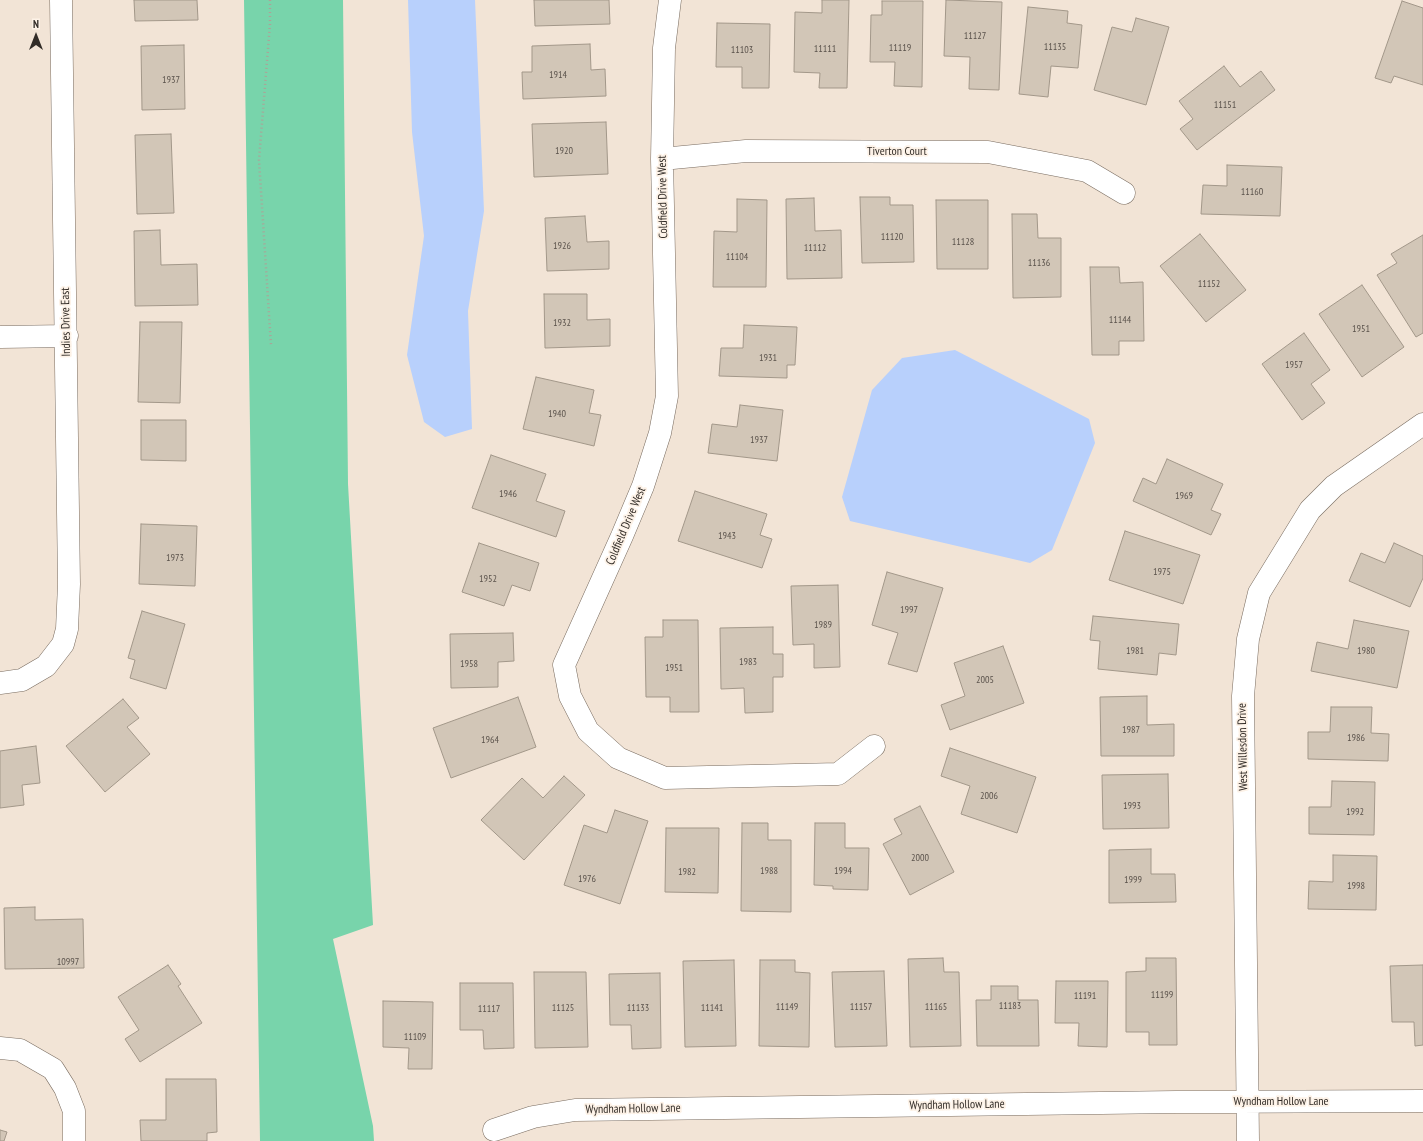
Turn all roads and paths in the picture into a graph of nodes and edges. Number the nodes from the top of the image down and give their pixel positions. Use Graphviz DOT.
graph roads {
  1 [pos="61,0"];
  2 [pos="270,0"];
  3 [pos="670,0"];
  4 [pos="662,159"];
  5 [pos="1124,193"];
  6 [pos="67,336"];
  7 [pos="0,337"];
  8 [pos="271,345"];
  9 [pos="1423,424"];
  10 [pos="0,682"];
  11 [pos="874,746"];
  12 [pos="0,1048"];
  13 [pos="1423,1101"];
  14 [pos="1247,1102"];
  15 [pos="494,1130"];
  16 [pos="74,1141"];
  17 [pos="1248,1141"];
  1 -- 6 [label="street, Indies Drive East"];
  2 -- 8 [label="path"];
  3 -- 4 [label="street, Coldfield Drive West"];
  4 -- 5 [label="street, Tiverton Court"];
  4 -- 11 [label="street, Coldfield Drive West"];
  6 -- 7 [label="street"];
  6 -- 10 [label="street, Indies Drive East"];
  9 -- 14 [label="street, West Willesdon Drive"];
  12 -- 16 [label="street"];
  13 -- 14 [label="street, Wyndham Hollow Lane"];
  14 -- 15 [label="street, Wyndham Hollow Lane"];
  14 -- 17 [label="street, West Willesdon Drive"];
}
